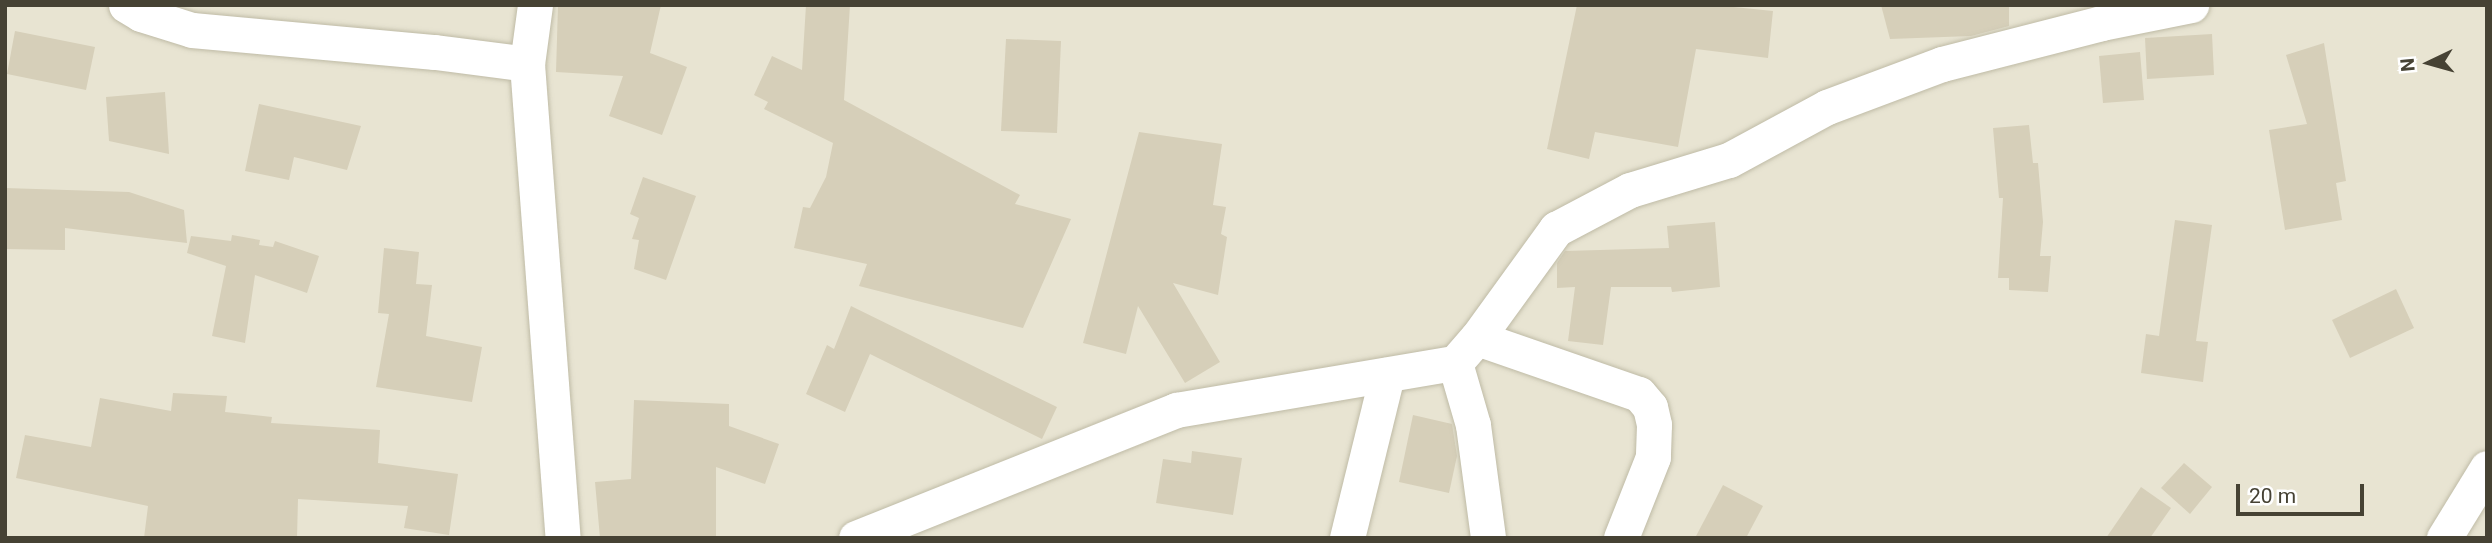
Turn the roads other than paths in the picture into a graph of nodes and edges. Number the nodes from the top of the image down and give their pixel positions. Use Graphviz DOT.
graph roads {
  1 [pos="126,5"];
  2 [pos="535,5"];
  3 [pos="2175,6"];
  4 [pos="527,64"];
  5 [pos="1466,350"];
  6 [pos="1387,375"];
  7 [pos="2487,468"];
  8 [pos="563,538"];
  9 [pos="856,538"];
  10 [pos="1347,538"];
  11 [pos="1488,538"];
  12 [pos="1621,538"];
  13 [pos="2444,538"];
  1 -- 4 [label="street"];
  2 -- 4 [label="street"];
  3 -- 5 [label="street"];
  4 -- 8 [label="street"];
  5 -- 6 [label="street"];
  5 -- 11 [label="street"];
  5 -- 12 [label="street"];
  6 -- 9 [label="street"];
  6 -- 10 [label="street"];
  7 -- 13 [label="street"];
}
